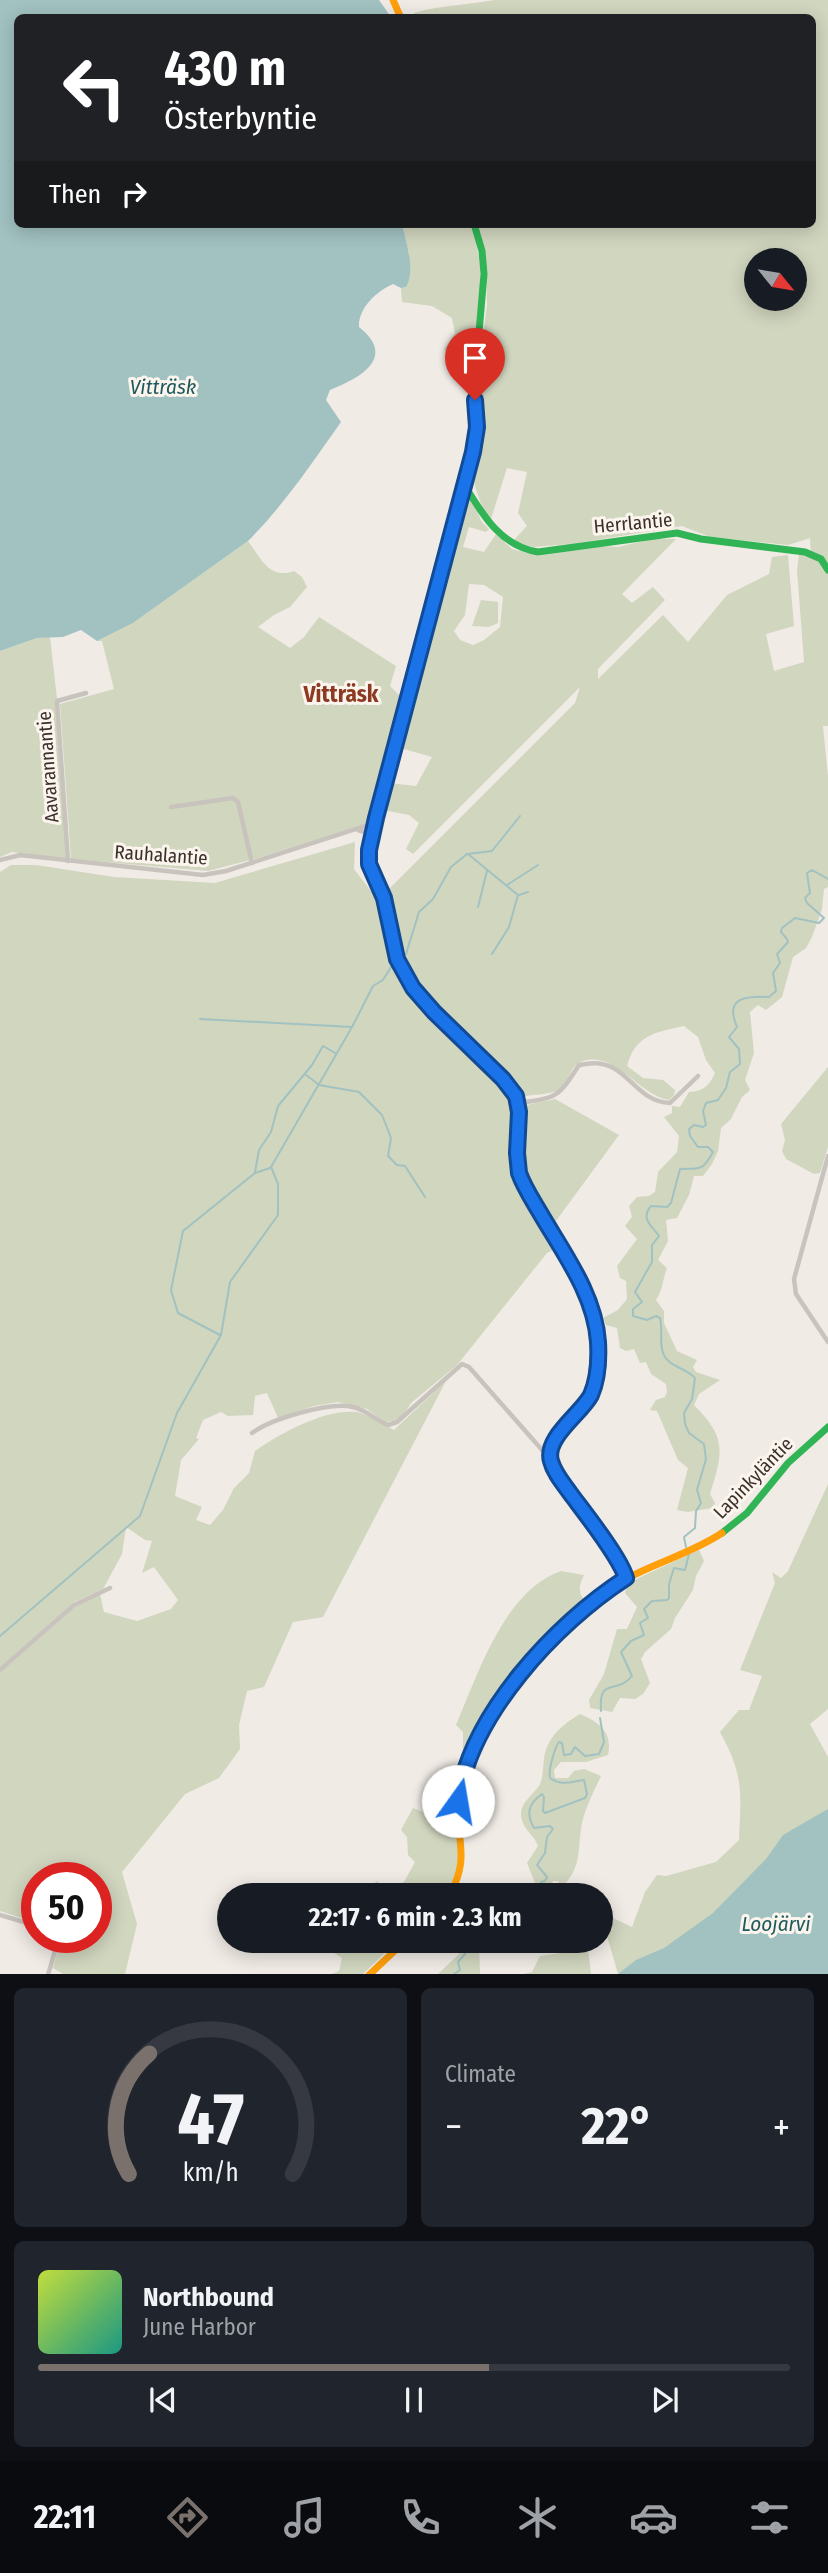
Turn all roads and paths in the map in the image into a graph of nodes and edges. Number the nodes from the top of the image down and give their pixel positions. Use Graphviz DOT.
graph roads {
  1 [pos="475,228"];
  2 [pos="464,484"];
  3 [pos="828,570"];
  4 [pos="86,693"];
  5 [pos="171,807"];
  6 [pos="374,823"];
  7 [pos="357,830"];
  8 [pos="370,841"];
  9 [pos="0,860"];
  10 [pos="68,861"];
  11 [pos="252,863"];
  12 [pos="698,1076"];
  13 [pos="518,1103"];
  14 [pos="828,1156"];
  15 [pos="827,1164"];
  16 [pos="828,1342"];
  17 [pos="828,1427"];
  18 [pos="252,1433"];
  19 [pos="550,1452"];
  20 [pos="626,1578"];
  21 [pos="110,1588"];
  22 [pos="0,1670"];
  23 [pos="457,1883"];
  24 [pos="0,1915"];
  25 [pos="21,1921"];
  26 [pos="54,1953"];
  27 [pos="392,1953"];
  28 [pos="48,1974"];
  29 [pos="370,1974"];
  1 -- 2 [label="street"];
  2 -- 3 [label="street, Herrlantie"];
  2 -- 6 [label="street"];
  4 -- 10 [label="street, Aavarannantie"];
  5 -- 11 [label="street"];
  6 -- 7 [label="street, Rauhalantie"];
  6 -- 8 [label="street"];
  7 -- 8 [label="street"];
  7 -- 11 [label="street, Rauhalantie"];
  8 -- 13 [label="street"];
  9 -- 10 [label="street, Rauhalantie"];
  10 -- 11 [label="street, Rauhalantie"];
  12 -- 13 [label="street"];
  13 -- 19 [label="street"];
  14 -- 15 [label="street"];
  15 -- 16 [label="street"];
  17 -- 20 [label="street, Lapinkyläntie"];
  18 -- 19 [label="street"];
  19 -- 20 [label="street"];
  20 -- 23 [label="street, Lapinkyläntie"];
  21 -- 22 [label="street"];
  24 -- 25 [label="street"];
  26 -- 28 [label="street"];
  27 -- 29 [label="street"];
}
